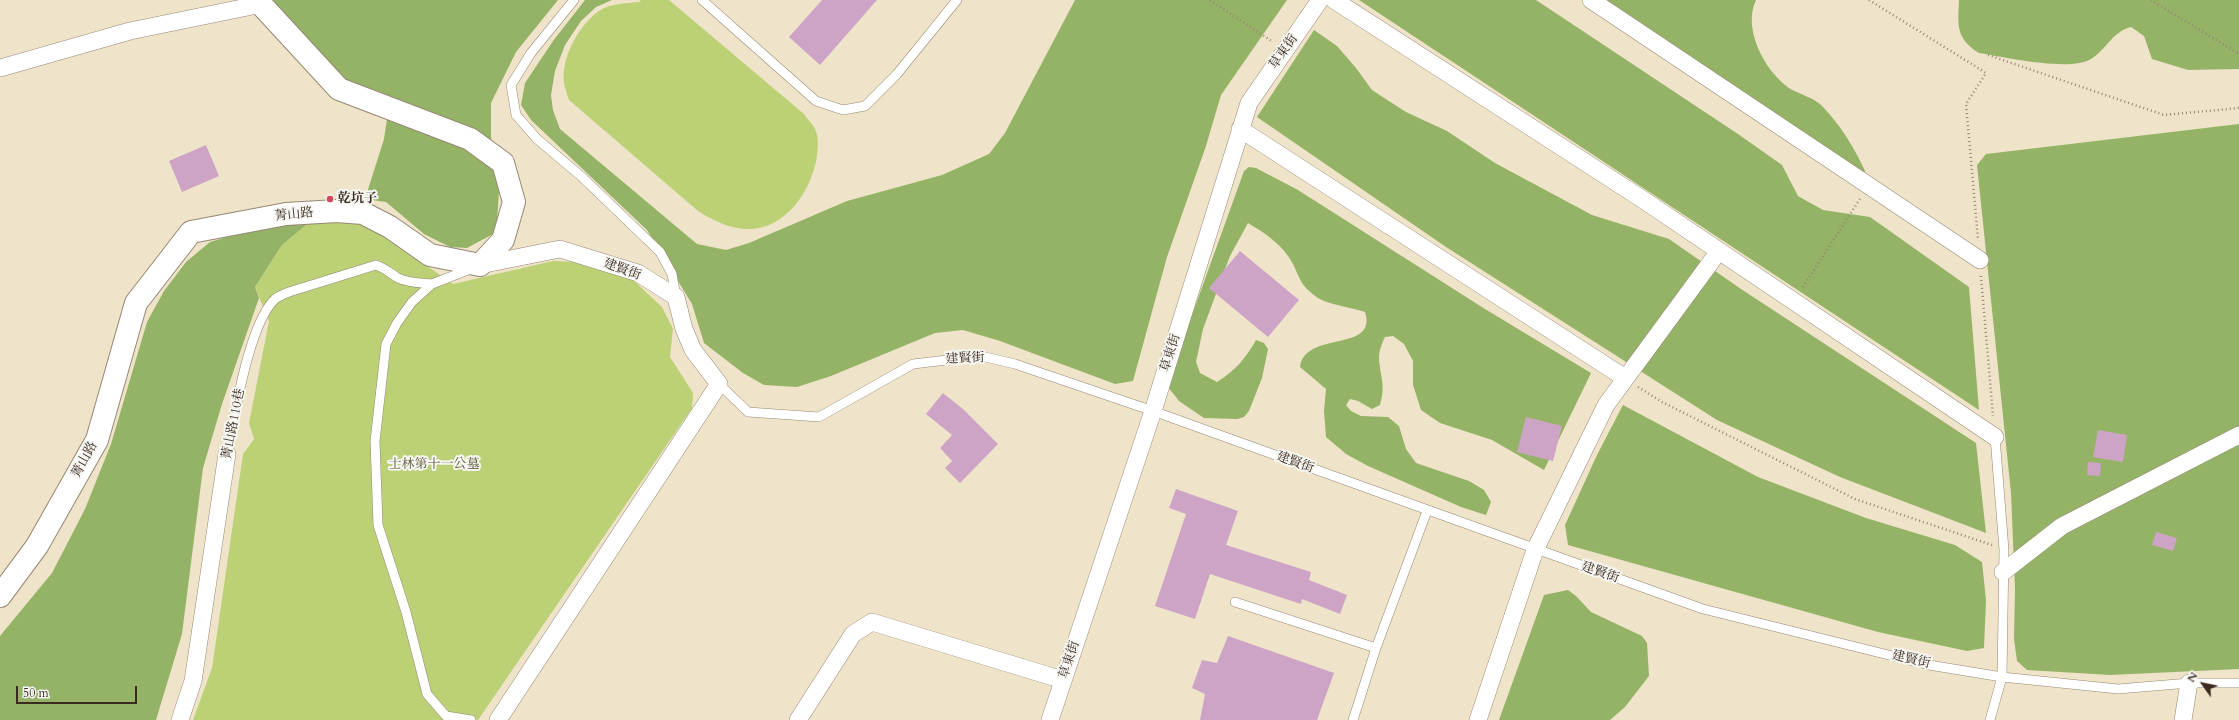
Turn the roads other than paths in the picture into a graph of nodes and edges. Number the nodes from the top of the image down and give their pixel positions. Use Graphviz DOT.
graph roads {
  1 [pos="574,0"];
  2 [pos="702,0"];
  3 [pos="957,0"];
  4 [pos="1320,0"];
  5 [pos="1334,0"];
  6 [pos="1591,0"];
  7 [pos="259,2"];
  8 [pos="0,68"];
  9 [pos="1240,129"];
  10 [pos="1719,251"];
  11 [pos="1980,260"];
  12 [pos="480,265"];
  13 [pos="432,284"];
  14 [pos="676,297"];
  15 [pos="1625,378"];
  16 [pos="719,384"];
  17 [pos="1152,411"];
  18 [pos="2239,435"];
  19 [pos="1995,437"];
  20 [pos="227,454"];
  21 [pos="1426,511"];
  22 [pos="1535,550"];
  23 [pos="2003,572"];
  24 [pos="0,596"];
  25 [pos="1235,602"];
  26 [pos="1376,648"];
  27 [pos="2002,677"];
  28 [pos="1063,680"];
  29 [pos="2239,682"];
  30 [pos="2189,684"];
  31 [pos="180,720"];
  32 [pos="471,720"];
  33 [pos="498,720"];
  34 [pos="798,720"];
  35 [pos="1050,720"];
  36 [pos="1353,720"];
  37 [pos="1478,720"];
  38 [pos="1990,720"];
  39 [pos="2183,720"];
  1 -- 14 [label="lane"];
  2 -- 3 [label="lane"];
  4 -- 9 [label="street, 草東街"];
  5 -- 10 [label="street"];
  6 -- 11 [label="street"];
  7 -- 8 [label="street"];
  7 -- 12 [label="street"];
  9 -- 15 [label="street"];
  9 -- 17 [label="street, 草東街"];
  10 -- 15 [label="street"];
  10 -- 19 [label="street"];
  12 -- 13 [label="lane"];
  12 -- 14 [label="street, 建賢街"];
  12 -- 24 [label="street, 菁山路"];
  13 -- 20 [label="lane, 菁山路110巷"];
  13 -- 32 [label="lane"];
  14 -- 16 [label="street, 建賢街"];
  15 -- 22 [label="street"];
  16 -- 17 [label="lane, 建賢街"];
  16 -- 33 [label="street"];
  17 -- 21 [label="lane, 建賢街"];
  17 -- 28 [label="street, 草東街"];
  18 -- 23 [label="street"];
  19 -- 23 [label="lane"];
  20 -- 31 [label="street, 菁山路110巷"];
  21 -- 22 [label="lane, 建賢街"];
  21 -- 26 [label="lane"];
  22 -- 27 [label="lane, 建賢街"];
  22 -- 37 [label="street"];
  23 -- 27 [label="lane"];
  25 -- 26 [label="lane"];
  26 -- 36 [label="lane"];
  27 -- 30 [label="lane, 建賢街"];
  27 -- 38 [label="lane"];
  28 -- 34 [label="street"];
  28 -- 35 [label="street, 草東街"];
  29 -- 30 [label="lane, 建賢街"];
  30 -- 39 [label="street"];
}
